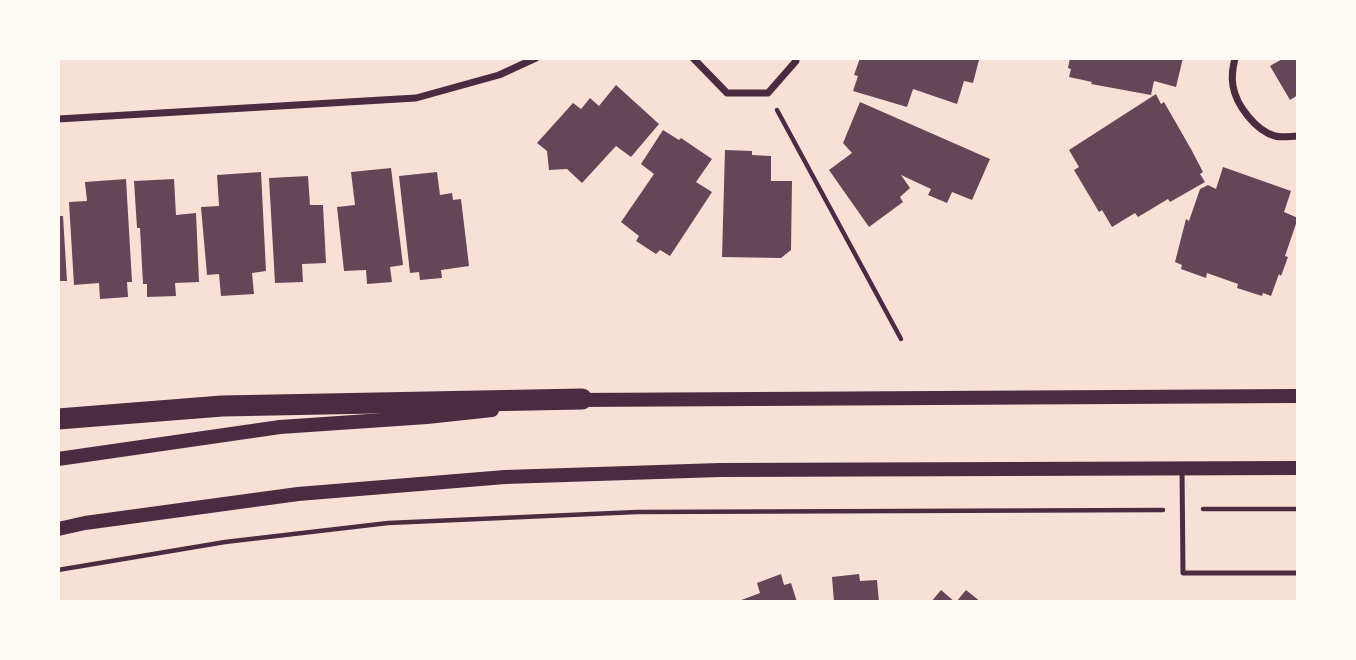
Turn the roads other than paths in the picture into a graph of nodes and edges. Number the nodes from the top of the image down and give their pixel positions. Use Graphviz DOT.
graph roads {
  1 [pos="536,58"];
  2 [pos="693,58"];
  3 [pos="795,58"];
  4 [pos="1235,58"];
  5 [pos="58,119"];
  6 [pos="1298,136"];
  7 [pos="1298,396"];
  8 [pos="582,399"];
  9 [pos="58,419"];
  10 [pos="58,459"];
  11 [pos="1298,468"];
  12 [pos="1182,469"];
  13 [pos="58,529"];
  14 [pos="1298,573"];
  1 -- 5 [label="street"];
  2 -- 3 [label="street"];
  4 -- 6 [label="street"];
  7 -- 8 [label="main road"];
  8 -- 9 [label="highway"];
  8 -- 10 [label="main road"];
  11 -- 12 [label="main road"];
  12 -- 13 [label="main road"];
  12 -- 14 [label="lane"];
}
